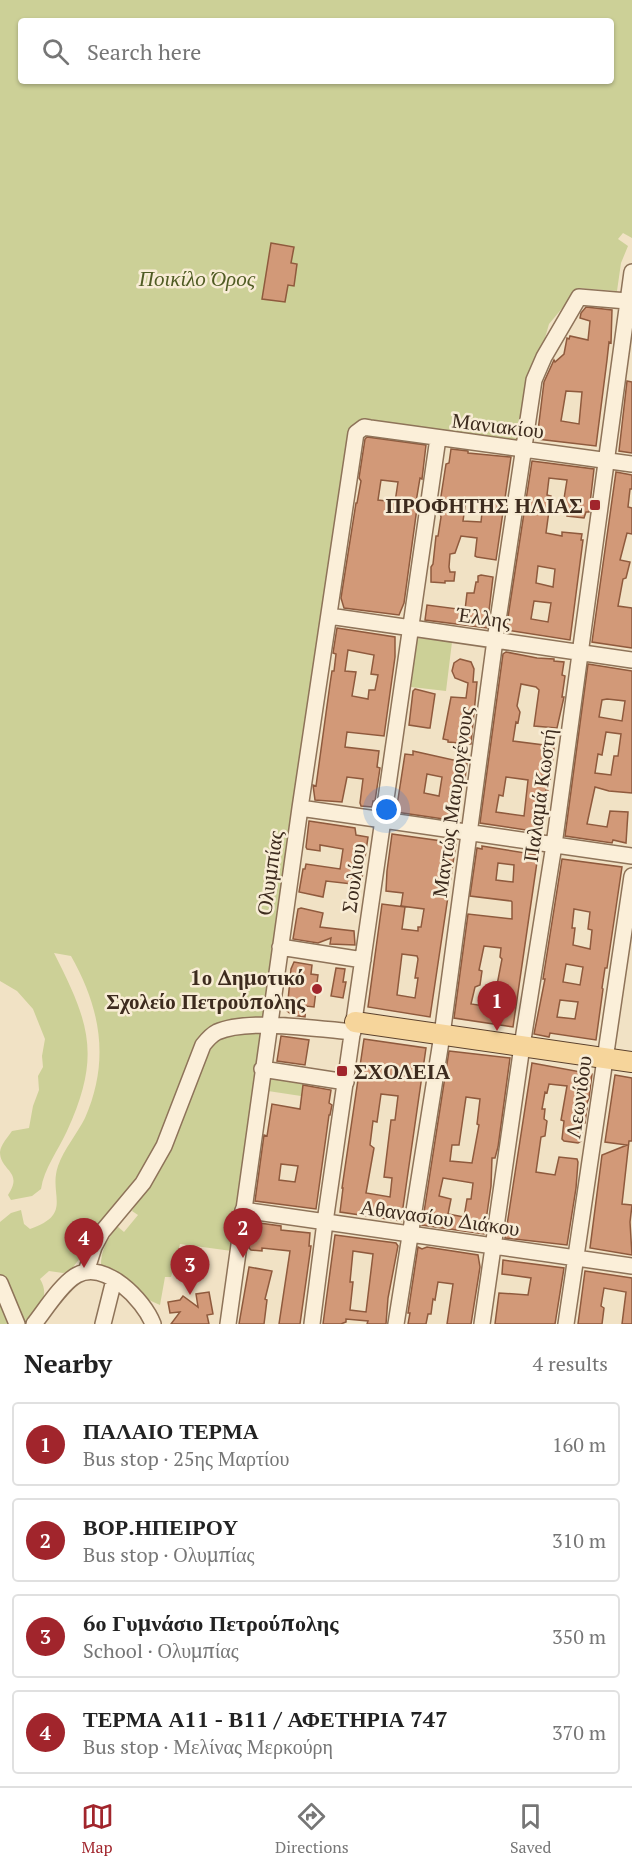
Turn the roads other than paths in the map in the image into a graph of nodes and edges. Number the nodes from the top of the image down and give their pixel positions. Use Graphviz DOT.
graph roads {
  1 [pos="632,272"];
  2 [pos="627,301"];
  3 [pos="360,429"];
  4 [pos="438,438"];
  5 [pos="523,449"];
  6 [pos="605,460"];
  7 [pos="632,464"];
  8 [pos="329,616"];
  9 [pos="411,627"];
  10 [pos="495,640"];
  11 [pos="580,652"];
  12 [pos="632,660"];
  13 [pos="300,808"];
  14 [pos="383,820"];
  15 [pos="469,833"];
  16 [pos="554,845"];
  17 [pos="632,856"];
  18 [pos="632,876"];
  19 [pos="280,947"];
  20 [pos="363,960"];
  21 [pos="269,1025"];
  22 [pos="354,1028"];
  23 [pos="442,1035"];
  24 [pos="522,1046"];
  25 [pos="604,1058"];
  26 [pos="632,1062"];
  27 [pos="262,1069"];
  28 [pos="346,1083"];
  29 [pos="243,1210"];
  30 [pos="325,1222"];
  31 [pos="410,1234"];
  32 [pos="494,1246"];
  33 [pos="576,1258"];
  34 [pos="632,1266"];
  35 [pos="86,1272"];
  36 [pos="114,1280"];
  37 [pos="0,1283"];
  38 [pos="17,1324"];
  39 [pos="34,1324"];
  40 [pos="103,1324"];
  41 [pos="153,1324"];
  42 [pos="228,1324"];
  43 [pos="312,1324"];
  44 [pos="396,1324"];
  45 [pos="482,1324"];
  46 [pos="566,1324"];
  1 -- 2 [label="street, Παλαμά Κωστή"];
  2 -- 5 [label="street, Μαντώς Μαυρογένους"];
  2 -- 6 [label="street, Παλαμά Κωστή"];
  3 -- 4 [label="street, Μανιακίου"];
  3 -- 8 [label="street, Ολυμπίας"];
  4 -- 5 [label="street, Μανιακίου"];
  4 -- 9 [label="street, Σουλίου"];
  5 -- 6 [label="street, Μανιακίου"];
  5 -- 10 [label="street, Μαντώς Μαυρογένους"];
  6 -- 7 [label="street, Μανιακίου"];
  6 -- 11 [label="street, Παλαμά Κωστή"];
  8 -- 9 [label="street, Έλλης"];
  8 -- 13 [label="street, Ολυμπίας"];
  9 -- 10 [label="street, Έλλης"];
  9 -- 14 [label="street, Σουλίου"];
  10 -- 11 [label="street, Έλλης"];
  10 -- 15 [label="street, Μαντώς Μαυρογένους"];
  11 -- 12 [label="street, Έλλης"];
  11 -- 16 [label="street, Παλαμά Κωστή"];
  13 -- 14 [label="street"];
  13 -- 19 [label="street, Ολυμπίας"];
  14 -- 15 [label="street"];
  14 -- 20 [label="street, Σουλίου"];
  15 -- 16 [label="street"];
  15 -- 23 [label="street, Μαντώς Μαυρογένους"];
  16 -- 17 [label="street"];
  16 -- 24 [label="street, Παλαμά Κωστή"];
  18 -- 25 [label="street, Λεωνίδου"];
  19 -- 20 [label="street"];
  19 -- 21 [label="street, Ολυμπίας"];
  20 -- 22 [label="street, Σουλίου"];
  21 -- 22 [label="street"];
  21 -- 27 [label="street, Ολυμπίας"];
  21 -- 35 [label="street"];
  22 -- 23 [label="main road"];
  22 -- 28 [label="street, Σουλίου"];
  23 -- 24 [label="main road"];
  23 -- 31 [label="street, Μαντώς Μαυρογένους"];
  24 -- 25 [label="main road"];
  24 -- 32 [label="street, Παλαμά Κωστή"];
  25 -- 26 [label="main road"];
  25 -- 33 [label="street, Λεωνίδου"];
  27 -- 28 [label="street"];
  27 -- 29 [label="street, Ολυμπίας"];
  28 -- 30 [label="street, Σουλίου"];
  29 -- 30 [label="street, Αθανασίου Διάκου"];
  29 -- 42 [label="street, Ολυμπίας"];
  30 -- 31 [label="street, Αθανασίου Διάκου"];
  30 -- 43 [label="street, Σουλίου"];
  31 -- 32 [label="street, Αθανασίου Διάκου"];
  31 -- 44 [label="street, Μαντώς Μαυρογένους"];
  32 -- 33 [label="street, Αθανασίου Διάκου"];
  32 -- 45 [label="street, Παλαμά Κωστή"];
  33 -- 34 [label="street, Αθανασίου Διάκου"];
  33 -- 46 [label="street, Λεωνίδου"];
  35 -- 36 [label="street"];
  35 -- 39 [label="street"];
  36 -- 40 [label="street"];
  36 -- 41 [label="street"];
  37 -- 38 [label="street"];
}
